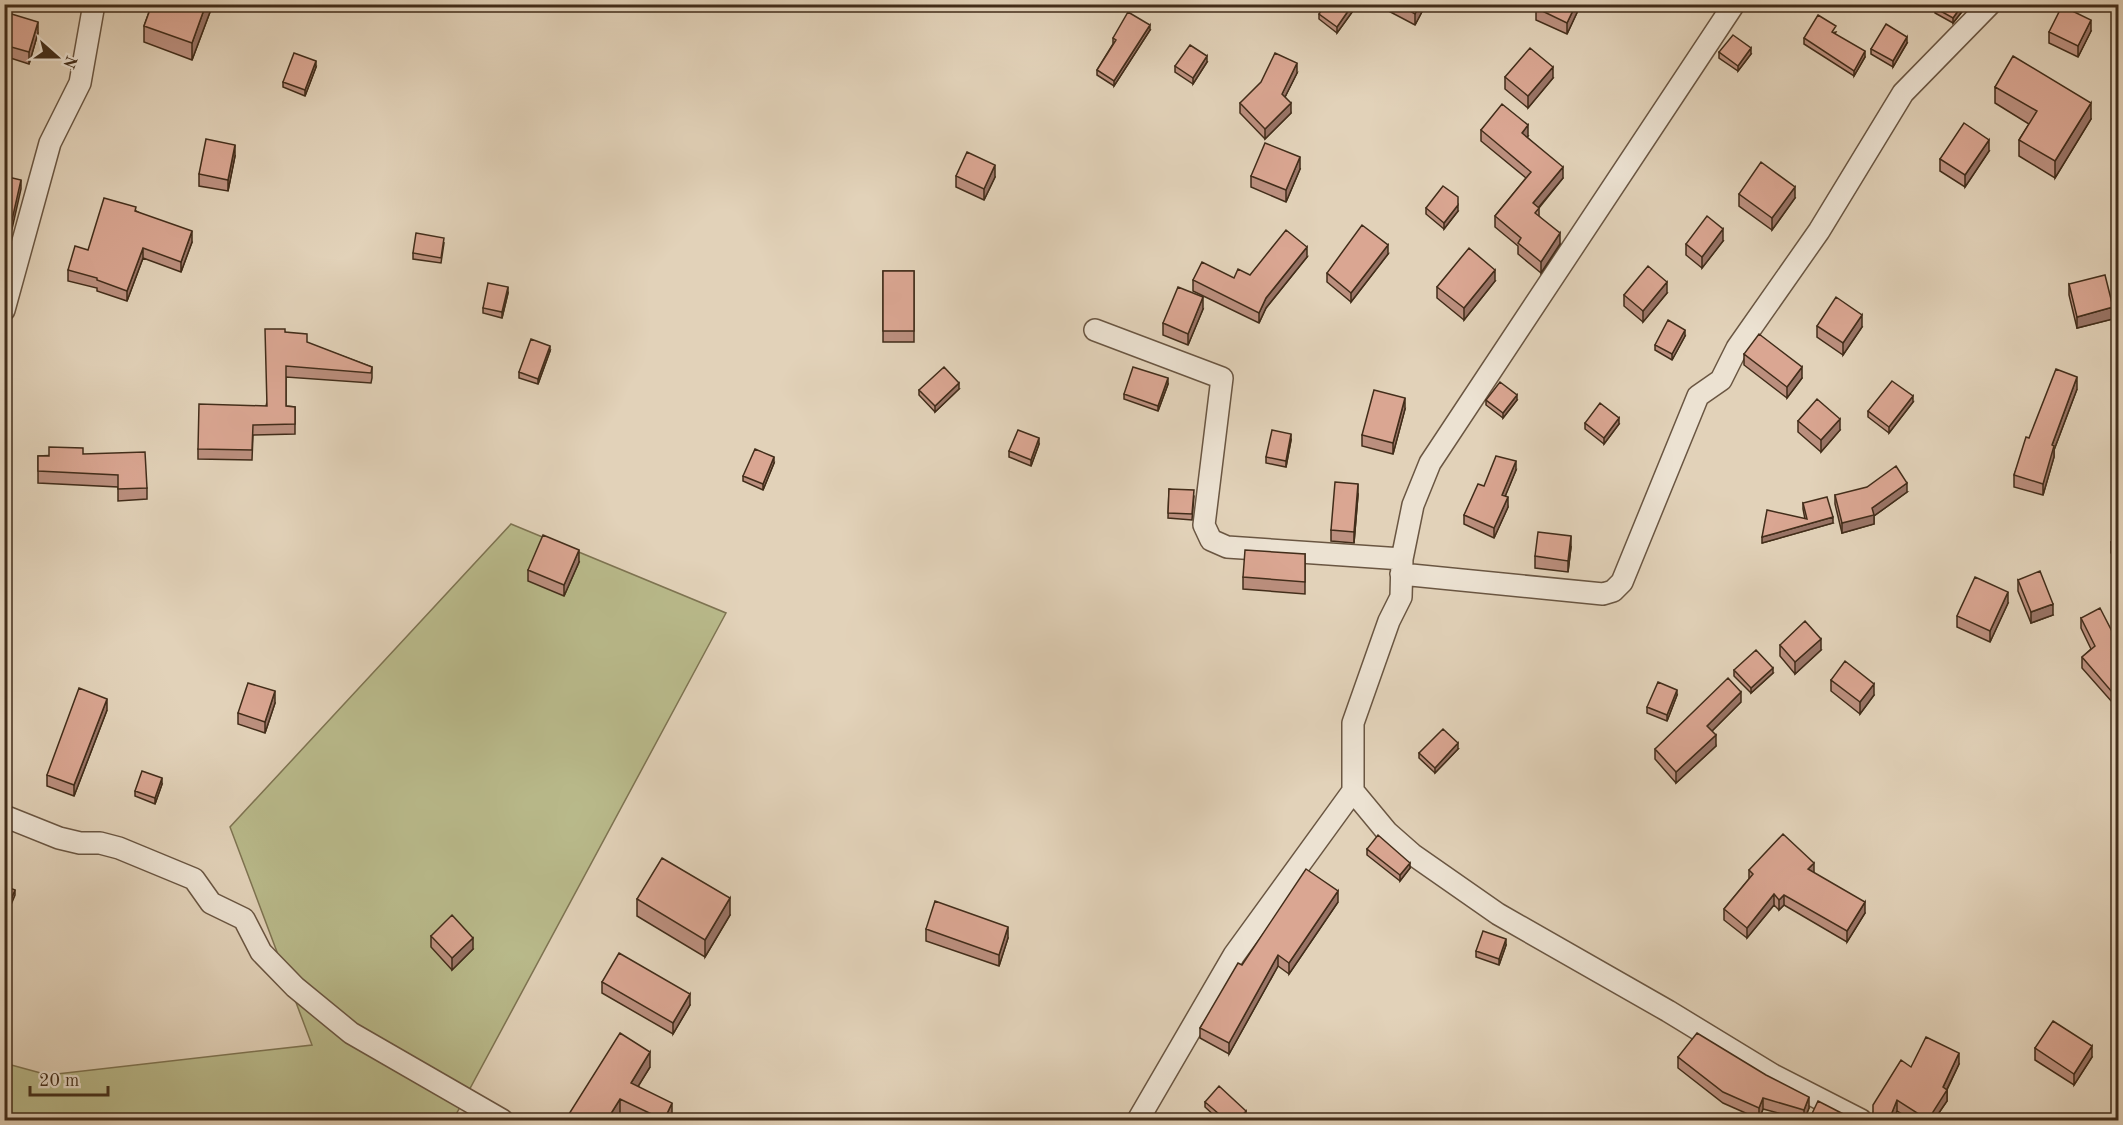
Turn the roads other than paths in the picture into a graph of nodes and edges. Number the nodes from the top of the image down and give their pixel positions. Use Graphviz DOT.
graph roads {
  1 [pos="94,4"];
  2 [pos="1734,4"];
  3 [pos="1990,4"];
  4 [pos="4,310"];
  5 [pos="1095,330"];
  6 [pos="1401,567"];
  7 [pos="1353,791"];
  8 [pos="4,816"];
  9 [pos="502,1120"];
  10 [pos="1138,1120"];
  11 [pos="1862,1120"];
  1 -- 4 [label="street"];
  2 -- 6 [label="street"];
  3 -- 6 [label="street"];
  5 -- 6 [label="street"];
  6 -- 7 [label="street"];
  7 -- 10 [label="street"];
  7 -- 11 [label="street"];
  8 -- 9 [label="street"];
}
